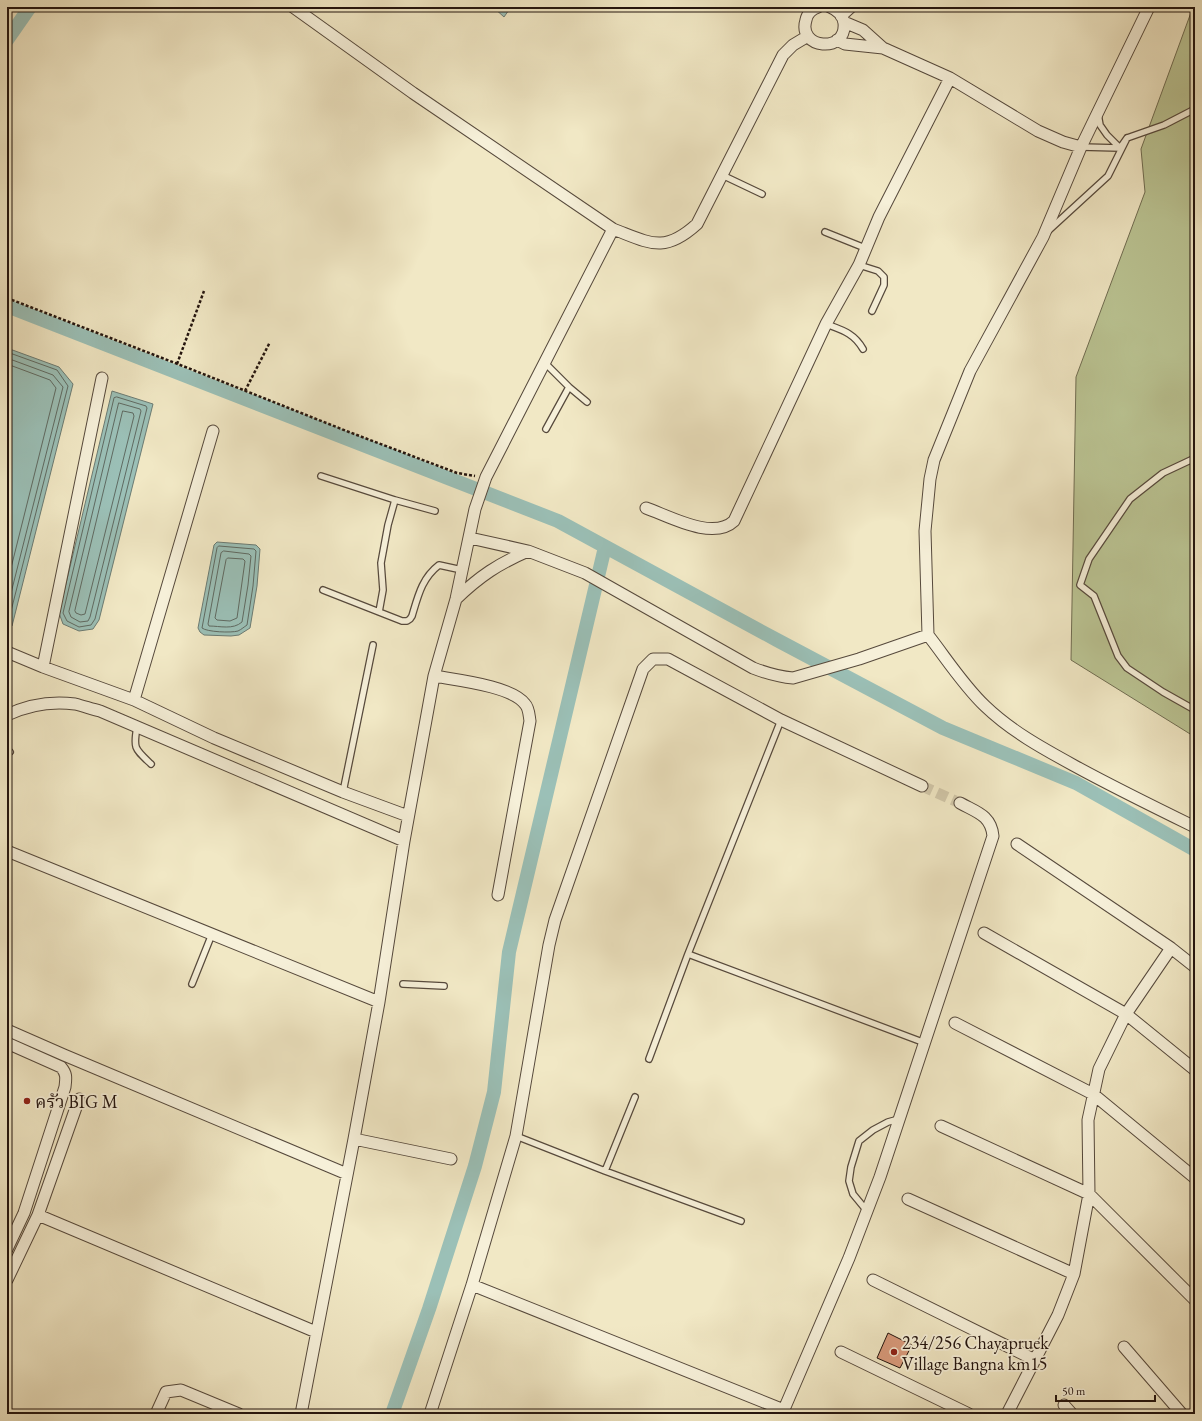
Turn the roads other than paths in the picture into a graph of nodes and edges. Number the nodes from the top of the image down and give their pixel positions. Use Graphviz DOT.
graph roads {
  1 [pos="293,7"];
  2 [pos="818,7"];
  3 [pos="830,7"];
  4 [pos="851,7"];
  5 [pos="1149,7"];
  6 [pos="842,19"];
  7 [pos="808,36"];
  8 [pos="837,40"];
  9 [pos="883,48"];
  10 [pos="950,78"];
  11 [pos="1195,109"];
  12 [pos="1098,112"];
  13 [pos="1127,138"];
  14 [pos="1081,147"];
  15 [pos="1120,148"];
  16 [pos="722,175"];
  17 [pos="762,194"];
  18 [pos="613,229"];
  19 [pos="825,232"];
  20 [pos="1043,237"];
  21 [pos="865,248"];
  22 [pos="858,265"];
  23 [pos="872,311"];
  24 [pos="826,324"];
  25 [pos="862,349"];
  26 [pos="545,363"];
  27 [pos="102,378"];
  28 [pos="569,388"];
  29 [pos="587,402"];
  30 [pos="546,428"];
  31 [pos="213,431"];
  32 [pos="1195,458"];
  33 [pos="322,476"];
  34 [pos="395,500"];
  35 [pos="646,508"];
  36 [pos="435,511"];
  37 [pos="470,538"];
  38 [pos="528,551"];
  39 [pos="462,570"];
  40 [pos="323,590"];
  41 [pos="456,599"];
  42 [pos="379,612"];
  43 [pos="928,634"];
  44 [pos="372,645"];
  45 [pos="7,652"];
  46 [pos="43,667"];
  47 [pos="434,676"];
  48 [pos="134,700"];
  49 [pos="1195,710"];
  50 [pos="7,715"];
  51 [pos="780,720"];
  52 [pos="137,727"];
  53 [pos="151,764"];
  54 [pos="922,786"];
  55 [pos="343,792"];
  56 [pos="960,803"];
  57 [pos="408,816"];
  58 [pos="1195,827"];
  59 [pos="404,841"];
  60 [pos="1016,844"];
  61 [pos="7,851"];
  62 [pos="498,895"];
  63 [pos="984,933"];
  64 [pos="212,934"];
  65 [pos="1171,948"];
  66 [pos="688,954"];
  67 [pos="1195,967"];
  68 [pos="192,984"];
  69 [pos="403,984"];
  70 [pos="444,986"];
  71 [pos="379,1002"];
  72 [pos="1126,1014"];
  73 [pos="955,1024"];
  74 [pos="7,1030"];
  75 [pos="7,1043"];
  76 [pos="925,1043"];
  77 [pos="649,1059"];
  78 [pos="1195,1070"];
  79 [pos="1094,1094"];
  80 [pos="635,1097"];
  81 [pos="78,1099"];
  82 [pos="899,1119"];
  83 [pos="941,1126"];
  84 [pos="516,1136"];
  85 [pos="354,1139"];
  86 [pos="451,1159"];
  87 [pos="605,1171"];
  88 [pos="347,1174"];
  89 [pos="1195,1178"];
  90 [pos="1089,1194"];
  91 [pos="908,1199"];
  92 [pos="867,1211"];
  93 [pos="38,1215"];
  94 [pos="742,1222"];
  95 [pos="7,1249"];
  96 [pos="1074,1274"];
  97 [pos="7,1280"];
  98 [pos="872,1280"];
  99 [pos="472,1285"];
  100 [pos="1195,1300"];
  101 [pos="316,1332"];
  102 [pos="1124,1347"];
  103 [pos="841,1352"];
  104 [pos="1035,1360"];
  105 [pos="1064,1405"];
  106 [pos="783,1412"];
  107 [pos="156,1414"];
  108 [pos="239,1414"];
  109 [pos="301,1414"];
  110 [pos="430,1414"];
  111 [pos="969,1414"];
  112 [pos="1007,1414"];
  113 [pos="1072,1414"];
  114 [pos="1182,1414"];
  1 -- 18 [label="street"];
  2 -- 7 [label="street"];
  3 -- 6 [label="street"];
  4 -- 6 [label="street"];
  5 -- 12 [label="street"];
  6 -- 8 [label="street"];
  6 -- 9 [label="street"];
  7 -- 8 [label="street"];
  7 -- 16 [label="street"];
  8 -- 9 [label="street"];
  9 -- 10 [label="street"];
  10 -- 14 [label="street"];
  10 -- 21 [label="street"];
  11 -- 13 [label="lane"];
  12 -- 14 [label="street"];
  12 -- 15 [label="lane"];
  13 -- 15 [label="lane"];
  13 -- 20 [label="lane"];
  14 -- 15 [label="lane"];
  14 -- 20 [label="street"];
  16 -- 17 [label="lane"];
  16 -- 18 [label="street"];
  18 -- 26 [label="street"];
  19 -- 21 [label="lane"];
  20 -- 43 [label="street"];
  21 -- 22 [label="street"];
  22 -- 23 [label="lane"];
  22 -- 24 [label="street"];
  24 -- 25 [label="lane"];
  24 -- 35 [label="street"];
  26 -- 28 [label="lane"];
  26 -- 37 [label="street"];
  27 -- 46 [label="street"];
  28 -- 29 [label="lane"];
  28 -- 30 [label="lane"];
  31 -- 48 [label="street"];
  32 -- 49 [label="lane"];
  33 -- 34 [label="lane"];
  34 -- 36 [label="lane"];
  34 -- 42 [label="lane"];
  37 -- 38 [label="street"];
  37 -- 39 [label="street"];
  38 -- 41 [label="street"];
  38 -- 43 [label="street"];
  39 -- 41 [label="street"];
  39 -- 42 [label="lane"];
  40 -- 42 [label="lane"];
  41 -- 47 [label="street"];
  43 -- 58 [label="street"];
  44 -- 55 [label="lane"];
  45 -- 46 [label="street"];
  46 -- 48 [label="street"];
  47 -- 57 [label="street"];
  47 -- 62 [label="street"];
  48 -- 55 [label="street"];
  50 -- 52 [label="street"];
  51 -- 54 [label="street"];
  51 -- 66 [label="lane"];
  51 -- 84 [label="street"];
  52 -- 53 [label="lane"];
  52 -- 59 [label="street"];
  55 -- 57 [label="street"];
  56 -- 76 [label="street"];
  57 -- 59 [label="street"];
  59 -- 71 [label="street"];
  60 -- 65 [label="street"];
  61 -- 64 [label="street"];
  63 -- 72 [label="street"];
  64 -- 68 [label="lane"];
  64 -- 71 [label="street"];
  65 -- 67 [label="street"];
  65 -- 72 [label="street"];
  66 -- 76 [label="lane"];
  66 -- 77 [label="lane"];
  69 -- 70 [label="lane"];
  71 -- 85 [label="street"];
  72 -- 78 [label="street"];
  72 -- 79 [label="street"];
  73 -- 79 [label="street"];
  74 -- 88 [label="street"];
  75 -- 95 [label="street"];
  76 -- 82 [label="street"];
  79 -- 89 [label="street"];
  79 -- 90 [label="street"];
  80 -- 87 [label="lane"];
  81 -- 93 [label="street"];
  82 -- 92 [label="street"];
  82 -- 92 [label="lane"];
  83 -- 90 [label="street"];
  84 -- 87 [label="lane"];
  84 -- 99 [label="street"];
  85 -- 86 [label="street"];
  85 -- 88 [label="street"];
  87 -- 94 [label="lane"];
  88 -- 101 [label="street"];
  90 -- 96 [label="street"];
  90 -- 100 [label="street"];
  91 -- 96 [label="street"];
  92 -- 106 [label="street"];
  93 -- 97 [label="street"];
  93 -- 101 [label="street"];
  96 -- 104 [label="street"];
  98 -- 104 [label="street"];
  99 -- 106 [label="street"];
  99 -- 110 [label="street"];
  101 -- 109 [label="street"];
  102 -- 114 [label="street"];
  103 -- 111 [label="street"];
  104 -- 112 [label="street"];
  105 -- 113 [label="street"];
  107 -- 108 [label="street"];
}
